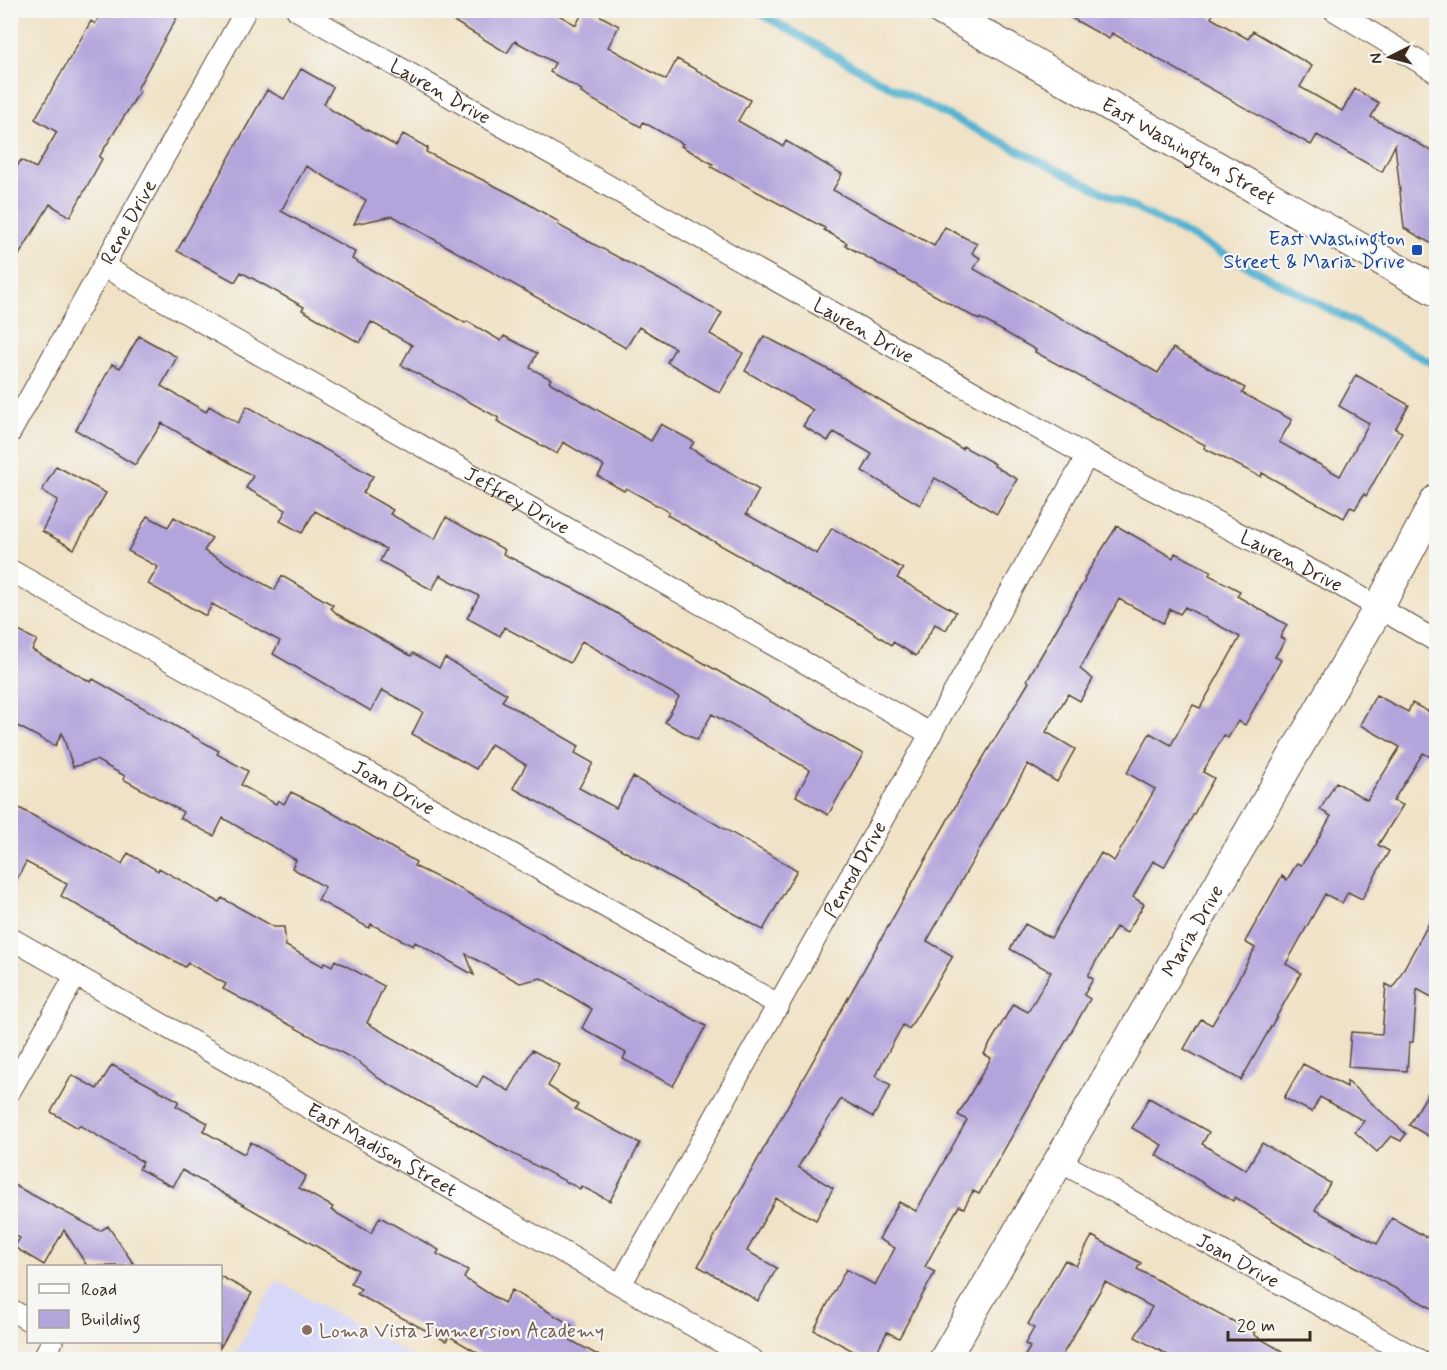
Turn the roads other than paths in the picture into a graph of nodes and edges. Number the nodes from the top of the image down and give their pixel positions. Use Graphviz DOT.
graph roads {
  1 [pos="246,10"];
  2 [pos="297,10"];
  3 [pos="941,10"];
  4 [pos="1334,10"];
  5 [pos="1437,72"];
  6 [pos="103,266"];
  7 [pos="1437,291"];
  8 [pos="10,433"];
  9 [pos="1087,456"];
  10 [pos="1437,500"];
  11 [pos="10,570"];
  12 [pos="1379,607"];
  13 [pos="1437,641"];
  14 [pos="931,734"];
  15 [pos="10,938"];
  16 [pos="76,975"];
  17 [pos="778,1005"];
  18 [pos="10,1091"];
  19 [pos="1057,1160"];
  20 [pos="621,1284"];
  21 [pos="10,1309"];
  22 [pos="27,1319"];
  23 [pos="51,1343"];
  24 [pos="42,1359"];
  25 [pos="753,1359"];
  26 [pos="944,1359"];
  27 [pos="1419,1359"];
  1 -- 6 [label="street, Rene Drive"];
  2 -- 9 [label="street, Lauren Drive"];
  3 -- 7 [label="street, East Washington Street"];
  4 -- 5 [label="street"];
  6 -- 8 [label="street, Rene Drive"];
  6 -- 14 [label="street, Jeffrey Drive"];
  9 -- 12 [label="street, Lauren Drive"];
  9 -- 14 [label="street, Penrod Drive"];
  10 -- 12 [label="street, Maria Drive"];
  11 -- 17 [label="street, Joan Drive"];
  12 -- 13 [label="street, Lauren Drive"];
  12 -- 19 [label="street, Maria Drive"];
  14 -- 17 [label="street, Penrod Drive"];
  15 -- 16 [label="street, East Madison Street"];
  16 -- 18 [label="street"];
  16 -- 20 [label="street, East Madison Street"];
  17 -- 20 [label="street, Penrod Drive"];
  19 -- 26 [label="street, Maria Drive"];
  19 -- 27 [label="street, Joan Drive"];
  20 -- 25 [label="street, East Madison Street"];
  21 -- 22 [label="street"];
  23 -- 24 [label="street"];
}
